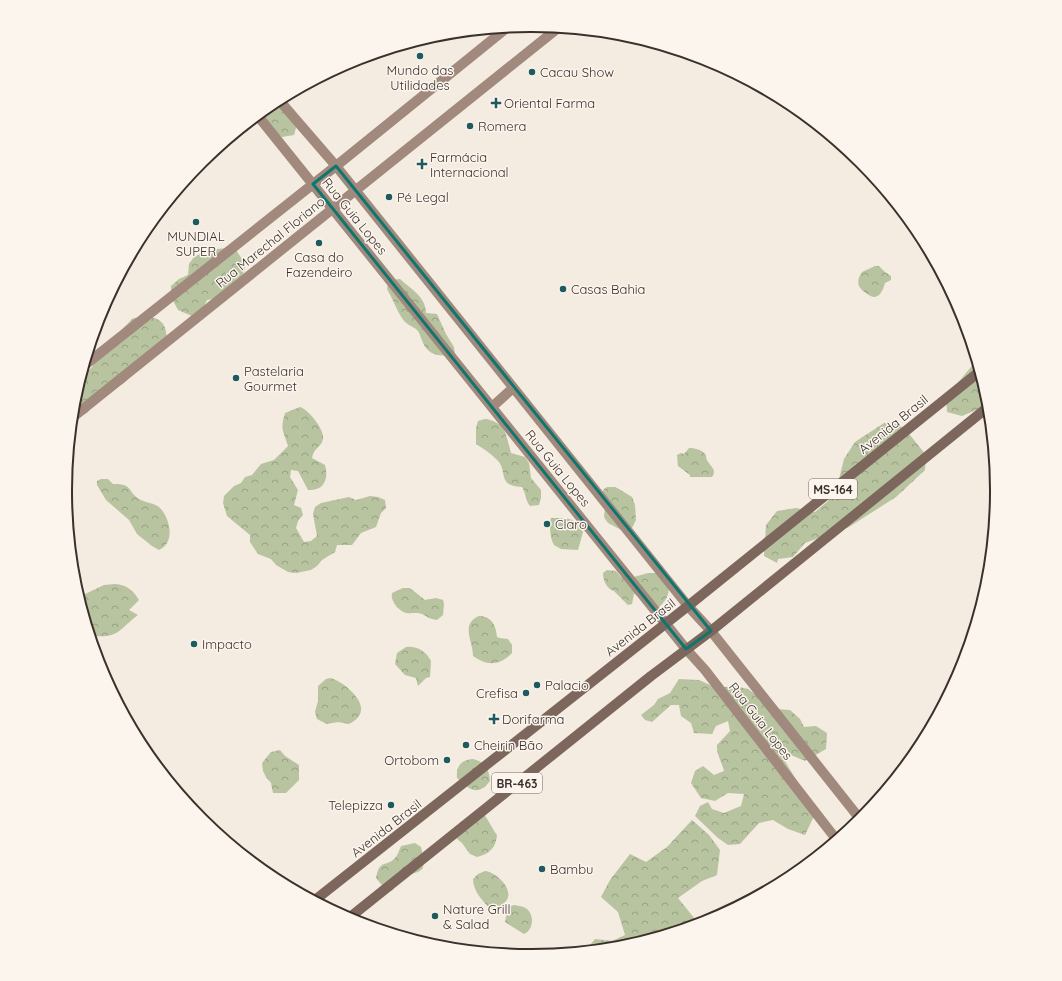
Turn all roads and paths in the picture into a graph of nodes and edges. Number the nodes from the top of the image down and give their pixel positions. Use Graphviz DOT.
graph roads {
  1 [pos="501,33"];
  2 [pos="552,33"];
  3 [pos="283,105"];
  4 [pos="261,120"];
  5 [pos="336,166"];
  6 [pos="313,184"];
  7 [pos="355,191"];
  8 [pos="332,209"];
  9 [pos="92,360"];
  10 [pos="975,375"];
  11 [pos="513,388"];
  12 [pos="492,407"];
  13 [pos="983,411"];
  14 [pos="79,412"];
  15 [pos="688,606"];
  16 [pos="666,622"];
  17 [pos="711,631"];
  18 [pos="686,649"];
  19 [pos="856,814"];
  20 [pos="833,835"];
  21 [pos="319,897"];
  22 [pos="355,913"];
  1 -- 5 [label="main road, Rua Marechal Floriano"];
  2 -- 7 [label="main road, Rua Marechal Floriano"];
  3 -- 5 [label="main road, Rua Guia Lopes"];
  4 -- 6 [label="main road, Rua Guia Lopes"];
  5 -- 6 [label="main road, Rua Marechal Floriano"];
  5 -- 7 [label="main road, Rua Guia Lopes"];
  6 -- 8 [label="main road, Rua Guia Lopes"];
  6 -- 9 [label="main road, Rua Marechal Floriano"];
  7 -- 8 [label="main road, Rua Marechal Floriano"];
  7 -- 11 [label="main road, Rua Guia Lopes"];
  8 -- 12 [label="main road, Rua Guia Lopes"];
  8 -- 14 [label="main road, Rua Marechal Floriano"];
  10 -- 15 [label="main road, Avenida Brasil / MS-164"];
  11 -- 12 [label="main road"];
  11 -- 15 [label="main road, Rua Guia Lopes"];
  12 -- 16 [label="main road, Rua Guia Lopes"];
  13 -- 17 [label="main road, MS-164"];
  15 -- 16 [label="main road, Avenida Brasil / BR-463"];
  15 -- 17 [label="main road, Rua Guia Lopes"];
  16 -- 18 [label="main road, Rua Guia Lopes"];
  16 -- 21 [label="main road, Avenida Brasil / BR-463"];
  17 -- 18 [label="main road, BR-463"];
  17 -- 19 [label="main road, Rua Guia Lopes"];
  18 -- 20 [label="main road, Rua Guia Lopes"];
  18 -- 22 [label="main road, BR-463"];
}
